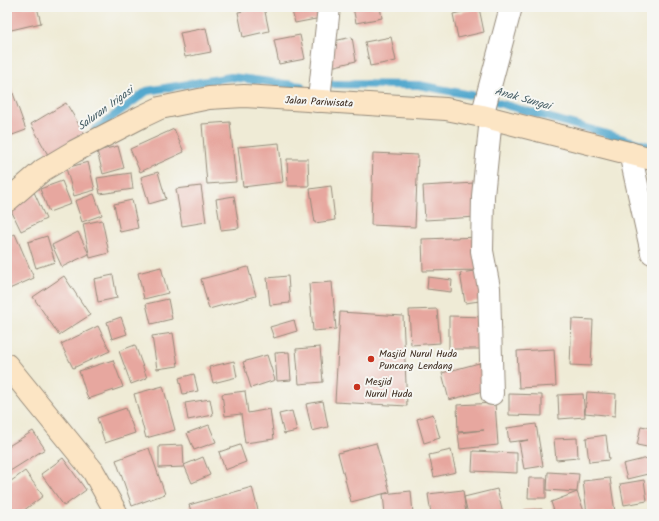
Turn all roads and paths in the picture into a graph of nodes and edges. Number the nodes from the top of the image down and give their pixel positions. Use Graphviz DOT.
graph roads {
  1 [pos="329,7"];
  2 [pos="510,7"];
  3 [pos="320,88"];
  4 [pos="487,107"];
  5 [pos="630,153"];
  6 [pos="652,159"];
  7 [pos="7,201"];
  8 [pos="652,253"];
  9 [pos="7,365"];
  10 [pos="492,394"];
  11 [pos="117,514"];
  1 -- 3 [label="street"];
  2 -- 4 [label="street"];
  3 -- 4 [label="street, Jalan Pariwisata"];
  3 -- 7 [label="street, Jalan Pariwisata"];
  4 -- 5 [label="street, Jalan Pariwisata"];
  4 -- 10 [label="street"];
  5 -- 6 [label="street, Jalan Pariwisata"];
  5 -- 8 [label="street"];
  9 -- 11 [label="street"];
}
